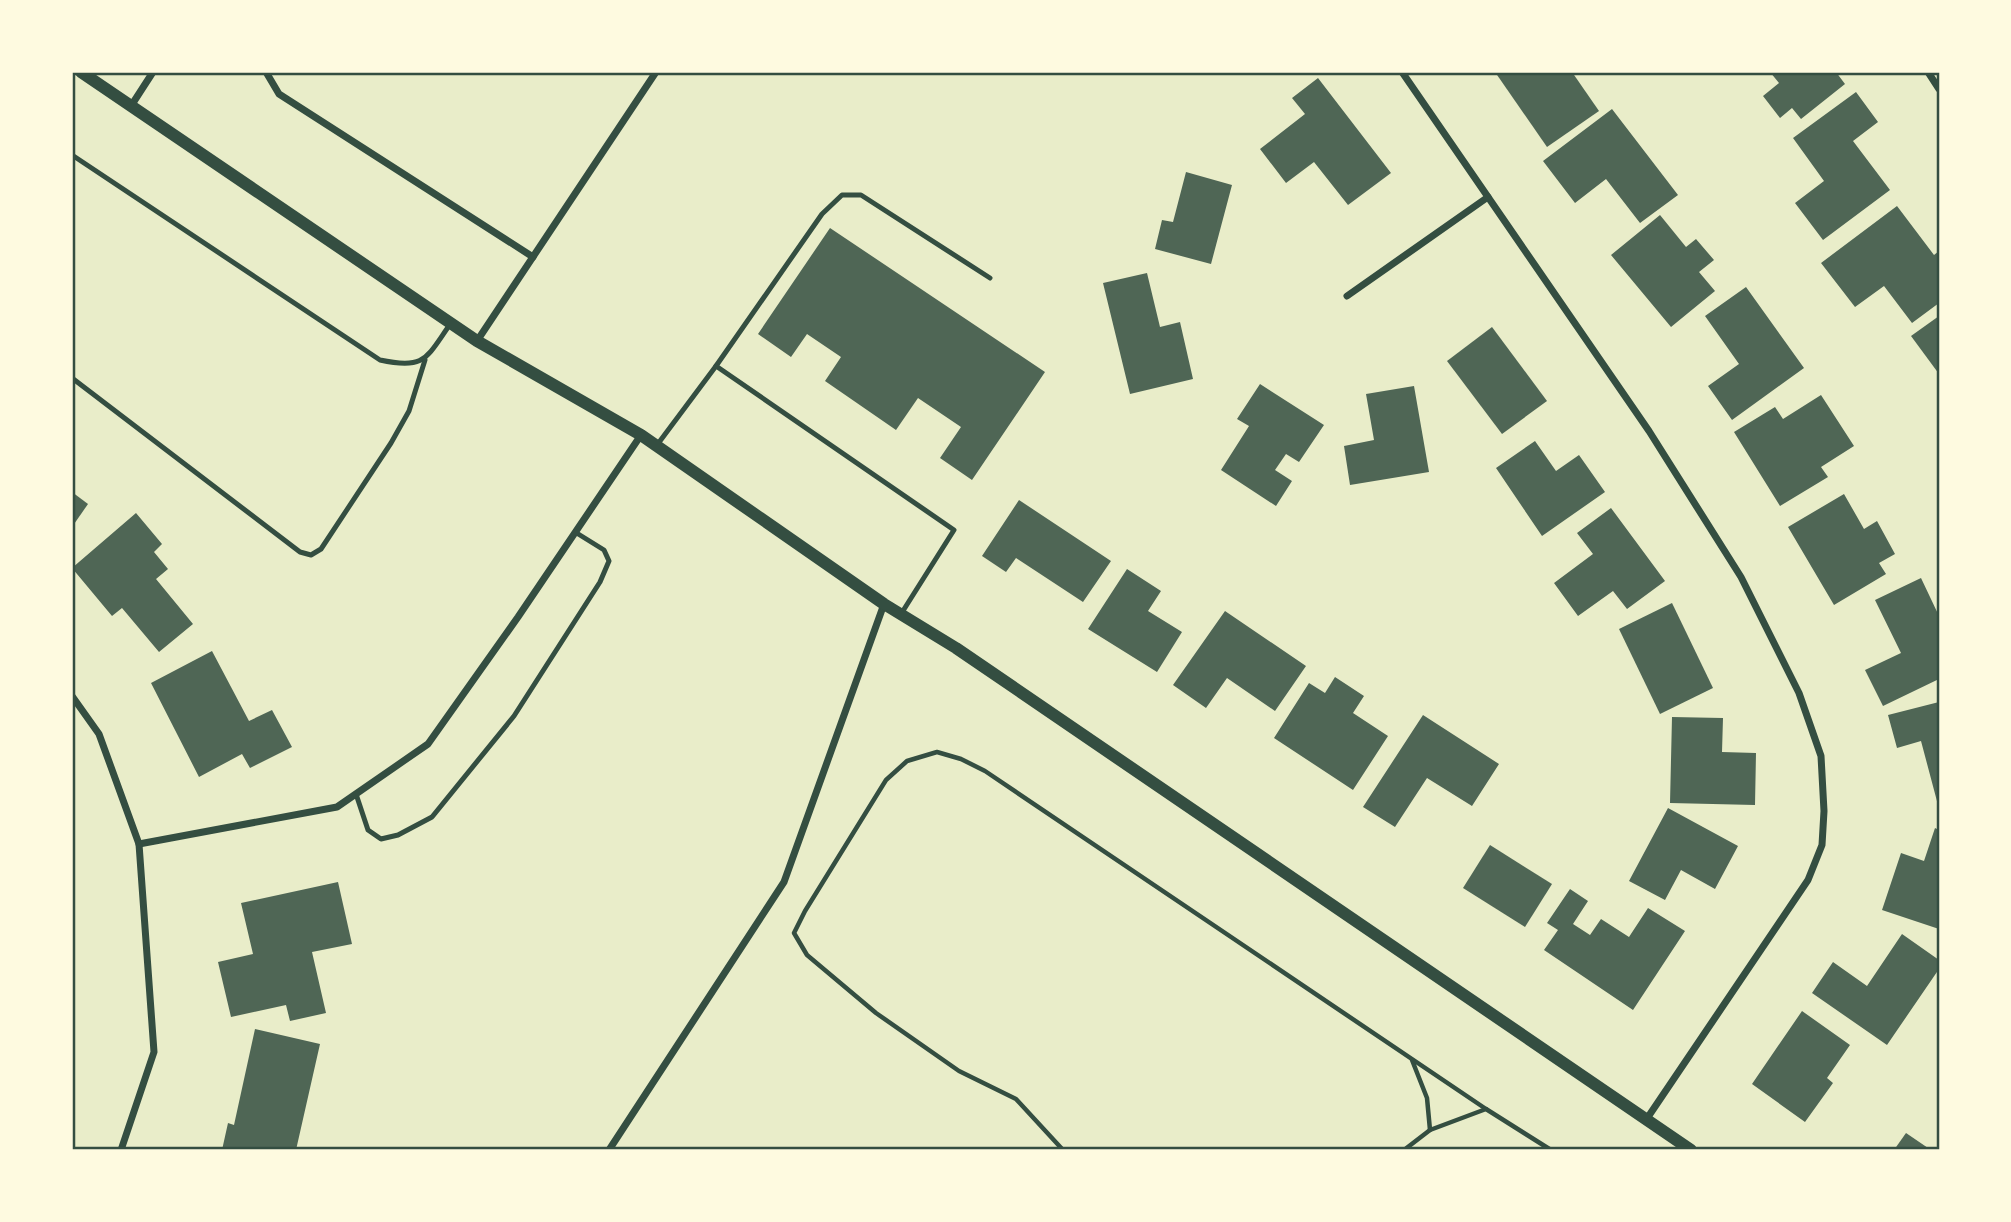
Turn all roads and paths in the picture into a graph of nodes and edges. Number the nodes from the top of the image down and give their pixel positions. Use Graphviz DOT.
graph roads {
  1 [pos="80,72"];
  2 [pos="153,72"];
  3 [pos="266,72"];
  4 [pos="656,72"];
  5 [pos="1402,72"];
  6 [pos="1928,72"];
  7 [pos="1939,89"];
  8 [pos="131,106"];
  9 [pos="72,155"];
  10 [pos="1488,197"];
  11 [pos="533,257"];
  12 [pos="990,278"];
  13 [pos="1347,296"];
  14 [pos="451,323"];
  15 [pos="477,341"];
  16 [pos="425,360"];
  17 [pos="716,366"];
  18 [pos="72,378"];
  19 [pos="640,435"];
  20 [pos="656,446"];
  21 [pos="575,532"];
  22 [pos="884,604"];
  23 [pos="901,614"];
  24 [pos="72,696"];
  25 [pos="356,794"];
  26 [pos="139,844"];
  27 [pos="1411,1059"];
  28 [pos="1486,1109"];
  29 [pos="1646,1120"];
  30 [pos="1430,1130"];
  31 [pos="121,1150"];
  32 [pos="609,1150"];
  33 [pos="1063,1150"];
  34 [pos="1404,1150"];
  35 [pos="1550,1150"];
  36 [pos="1691,1150"];
  1 -- 8 [label="street"];
  2 -- 8 [label="street"];
  3 -- 11 [label="street"];
  4 -- 11 [label="street"];
  5 -- 10 [label="street"];
  6 -- 7 [label="street"];
  8 -- 14 [label="street"];
  9 -- 16 [label="lane"];
  10 -- 13 [label="street"];
  10 -- 29 [label="street"];
  11 -- 15 [label="street"];
  12 -- 17 [label="lane"];
  14 -- 15 [label="street"];
  14 -- 16 [label="lane"];
  15 -- 19 [label="street"];
  16 -- 18 [label="lane"];
  17 -- 20 [label="lane"];
  17 -- 23 [label="lane"];
  19 -- 20 [label="street"];
  19 -- 21 [label="street"];
  20 -- 22 [label="street"];
  21 -- 25 [label="street"];
  21 -- 25 [label="lane"];
  22 -- 23 [label="street"];
  22 -- 32 [label="street"];
  23 -- 29 [label="street"];
  24 -- 26 [label="street"];
  25 -- 26 [label="street"];
  26 -- 31 [label="street"];
  27 -- 28 [label="path"];
  27 -- 30 [label="path"];
  27 -- 33 [label="path"];
  28 -- 30 [label="path"];
  28 -- 35 [label="path"];
  29 -- 36 [label="street"];
  30 -- 34 [label="path"];
}
